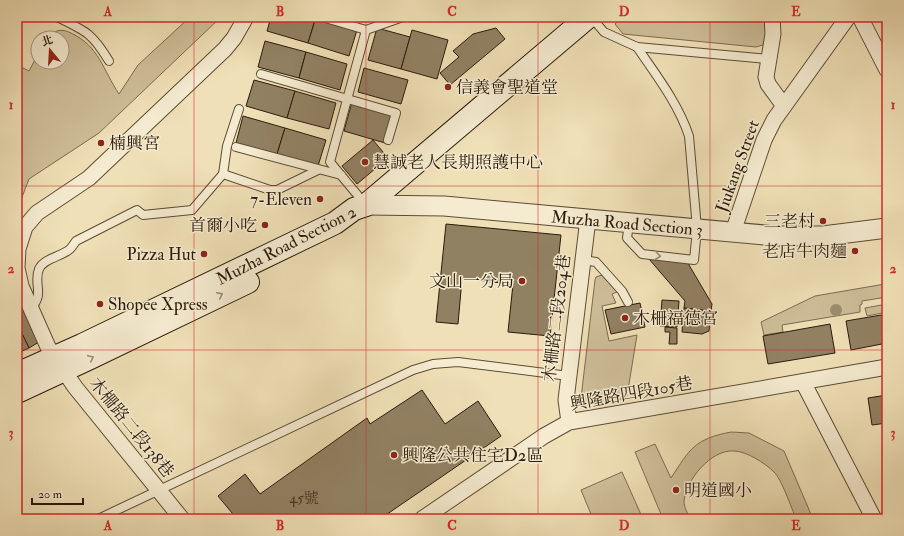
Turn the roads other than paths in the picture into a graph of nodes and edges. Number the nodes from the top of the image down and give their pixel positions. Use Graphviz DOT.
graph roads {
  1 [pos="57,17"];
  2 [pos="246,17"];
  3 [pos="322,17"];
  4 [pos="403,17"];
  5 [pos="588,17"];
  6 [pos="591,17"];
  7 [pos="772,17"];
  8 [pos="848,17"];
  9 [pos="860,17"];
  10 [pos="366,30"];
  11 [pos="637,47"];
  12 [pos="768,60"];
  13 [pos="109,61"];
  14 [pos="887,70"];
  15 [pos="261,74"];
  16 [pos="348,99"];
  17 [pos="784,106"];
  18 [pos="239,109"];
  19 [pos="388,140"];
  20 [pos="236,147"];
  21 [pos="318,170"];
  22 [pos="223,174"];
  23 [pos="341,175"];
  24 [pos="366,205"];
  25 [pos="588,219"];
  26 [pos="629,223"];
  27 [pos="887,228"];
  28 [pos="697,229"];
  29 [pos="733,232"];
  30 [pos="583,260"];
  31 [pos="628,302"];
  32 [pos="31,308"];
  33 [pos="59,364"];
  34 [pos="887,367"];
  35 [pos="17,374"];
  36 [pos="569,376"];
  37 [pos="803,382"];
  38 [pos="17,392"];
  39 [pos="569,422"];
  40 [pos="159,490"];
  41 [pos="98,519"];
  42 [pos="182,519"];
  43 [pos="422,519"];
  44 [pos="874,519"];
  1 -- 13 [label="lane"];
  2 -- 32 [label="street, 木柵路二段138巷"];
  3 -- 10 [label="lane"];
  4 -- 10 [label="lane"];
  5 -- 24 [label="main road, Muzha Road Section 2"];
  6 -- 11 [label="lane"];
  7 -- 12 [label="street"];
  8 -- 17 [label="street, Jiukang Street"];
  9 -- 14 [label="street"];
  10 -- 16 [label="lane"];
  11 -- 12 [label="lane"];
  11 -- 28 [label="lane"];
  12 -- 17 [label="street"];
  15 -- 16 [label="lane"];
  16 -- 19 [label="lane"];
  16 -- 23 [label="lane"];
  17 -- 29 [label="street, Jiukang Street"];
  18 -- 22 [label="lane"];
  20 -- 21 [label="lane"];
  21 -- 22 [label="lane"];
  21 -- 23 [label="lane"];
  22 -- 32 [label="lane"];
  23 -- 24 [label="lane"];
  24 -- 25 [label="street, Muzha Road Section 3"];
  24 -- 33 [label="main road, Muzha Road Section 2"];
  25 -- 26 [label="street, Muzha Road Section 3"];
  25 -- 30 [label="street, 木柵路二段204巷"];
  26 -- 28 [label="street, Muzha Road Section 3"];
  26 -- 28 [label="lane, one-way"];
  27 -- 29 [label="street, Muzha Road Section 3"];
  28 -- 29 [label="street, Muzha Road Section 3"];
  30 -- 31 [label="lane"];
  30 -- 36 [label="street, 木柵路二段204巷"];
  32 -- 33 [label="street, 木柵路二段138巷"];
  33 -- 35 [label="main road, Muzha Road Section 2"];
  33 -- 38 [label="main road, Muzha Road Section 2"];
  33 -- 40 [label="street, 木柵路二段138巷"];
  34 -- 37 [label="street, 興隆路四段105巷"];
  36 -- 39 [label="street, 木柵路二段204巷"];
  36 -- 40 [label="lane"];
  37 -- 39 [label="street, 興隆路四段105巷"];
  37 -- 44 [label="street"];
  39 -- 43 [label="street, 興隆路四段105巷"];
  40 -- 41 [label="lane"];
  40 -- 42 [label="street, 木柵路二段138巷"];
}
